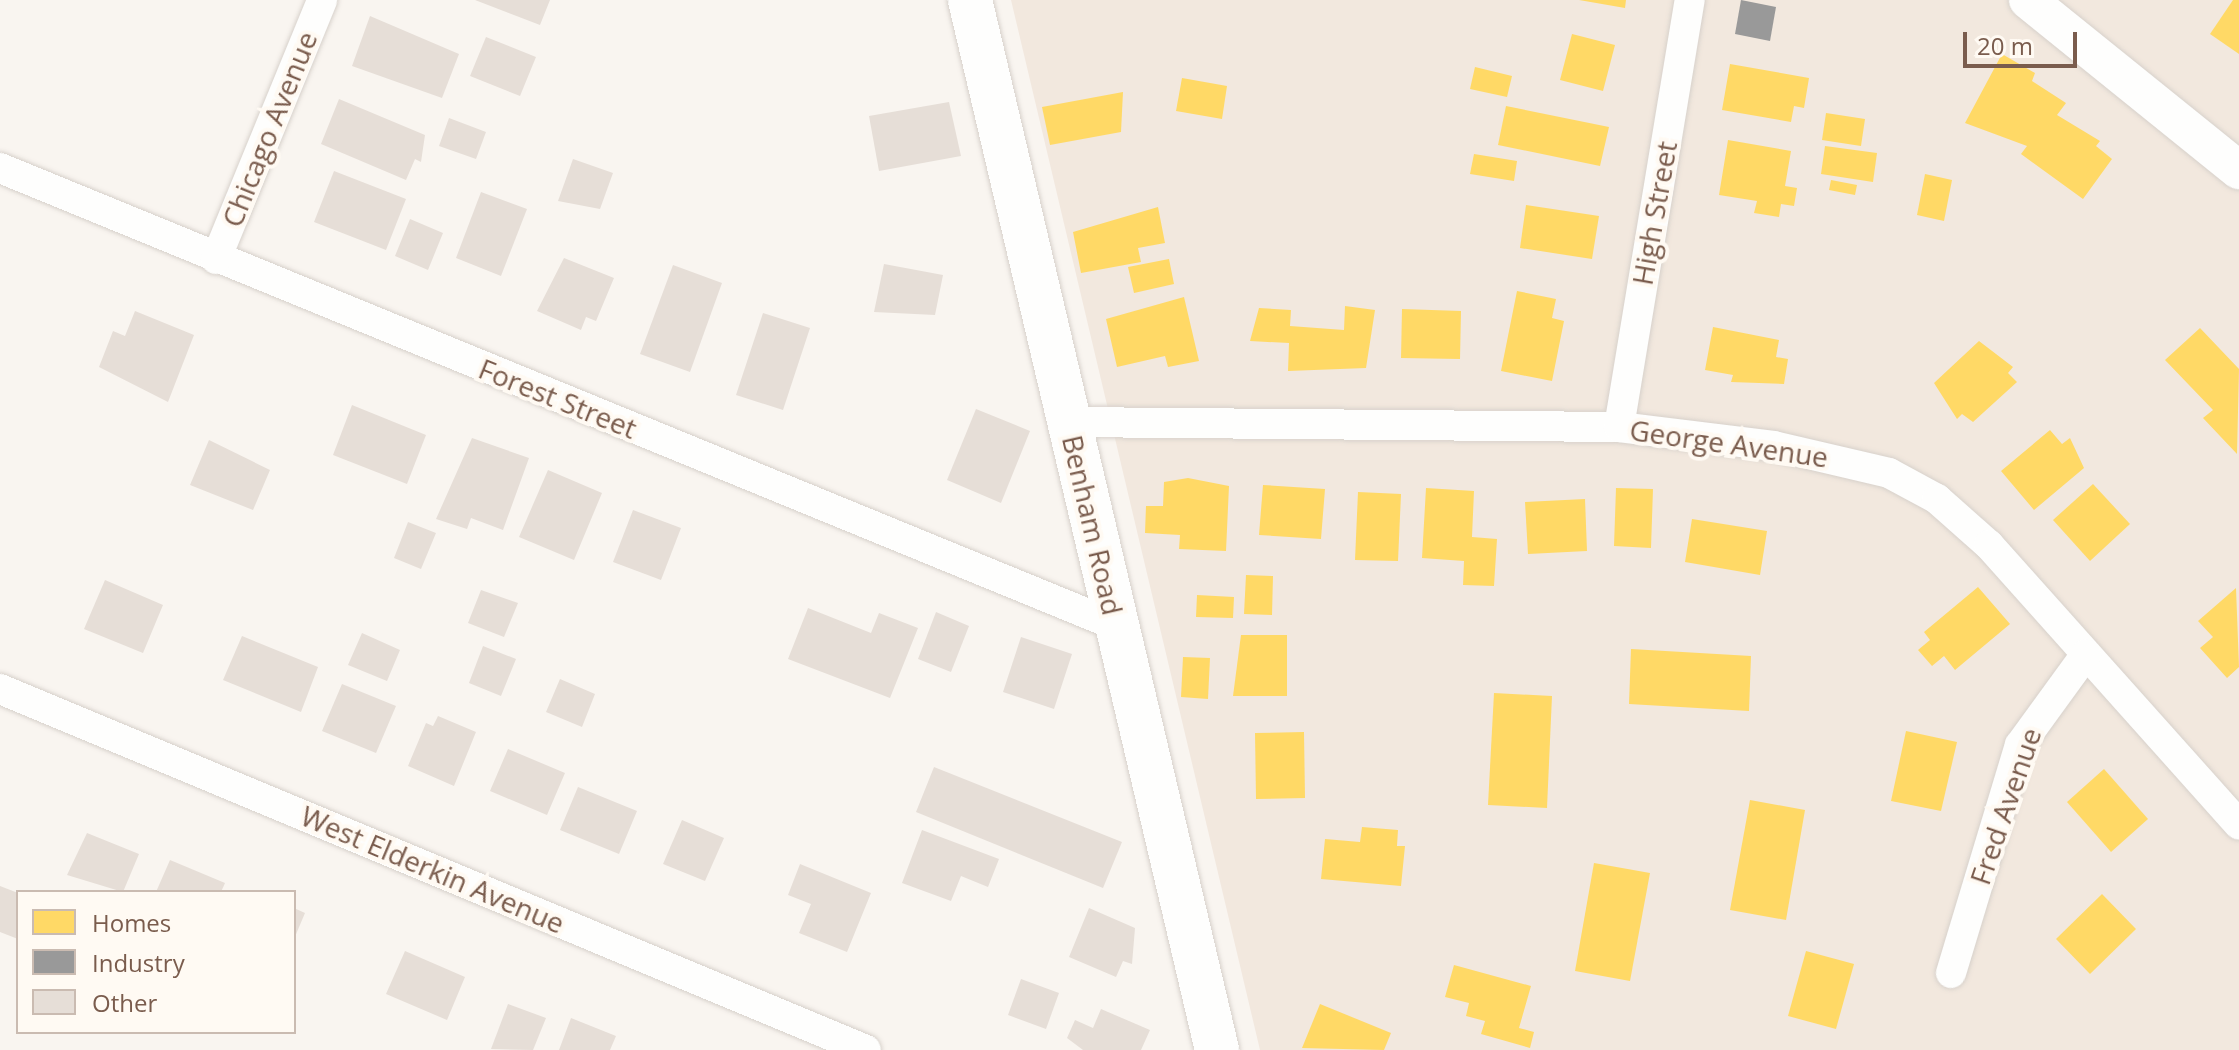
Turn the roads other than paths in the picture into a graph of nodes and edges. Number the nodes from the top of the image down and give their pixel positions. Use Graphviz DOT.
graph roads {
  1 [pos="322,0"];
  2 [pos="970,0"];
  3 [pos="1690,0"];
  4 [pos="2028,0"];
  5 [pos="0,168"];
  6 [pos="2239,170"];
  7 [pos="216,259"];
  8 [pos="1068,422"];
  9 [pos="1619,427"];
  10 [pos="1117,626"];
  11 [pos="2086,654"];
  12 [pos="0,689"];
  13 [pos="2239,825"];
  14 [pos="1951,973"];
  15 [pos="866,1050"];
  16 [pos="1217,1050"];
  1 -- 7 [label="street, Chicago Avenue"];
  2 -- 8 [label="main road, Benham Road"];
  3 -- 9 [label="street, High Street"];
  4 -- 6 [label="street"];
  5 -- 7 [label="street, Forest Street"];
  7 -- 10 [label="street, Forest Street"];
  8 -- 9 [label="street, George Avenue"];
  8 -- 10 [label="main road, Benham Road"];
  9 -- 11 [label="street, George Avenue"];
  10 -- 16 [label="main road, Benham Road"];
  11 -- 13 [label="street, George Avenue"];
  11 -- 14 [label="street, Fred Avenue"];
  12 -- 15 [label="street, West Elderkin Avenue"];
}
